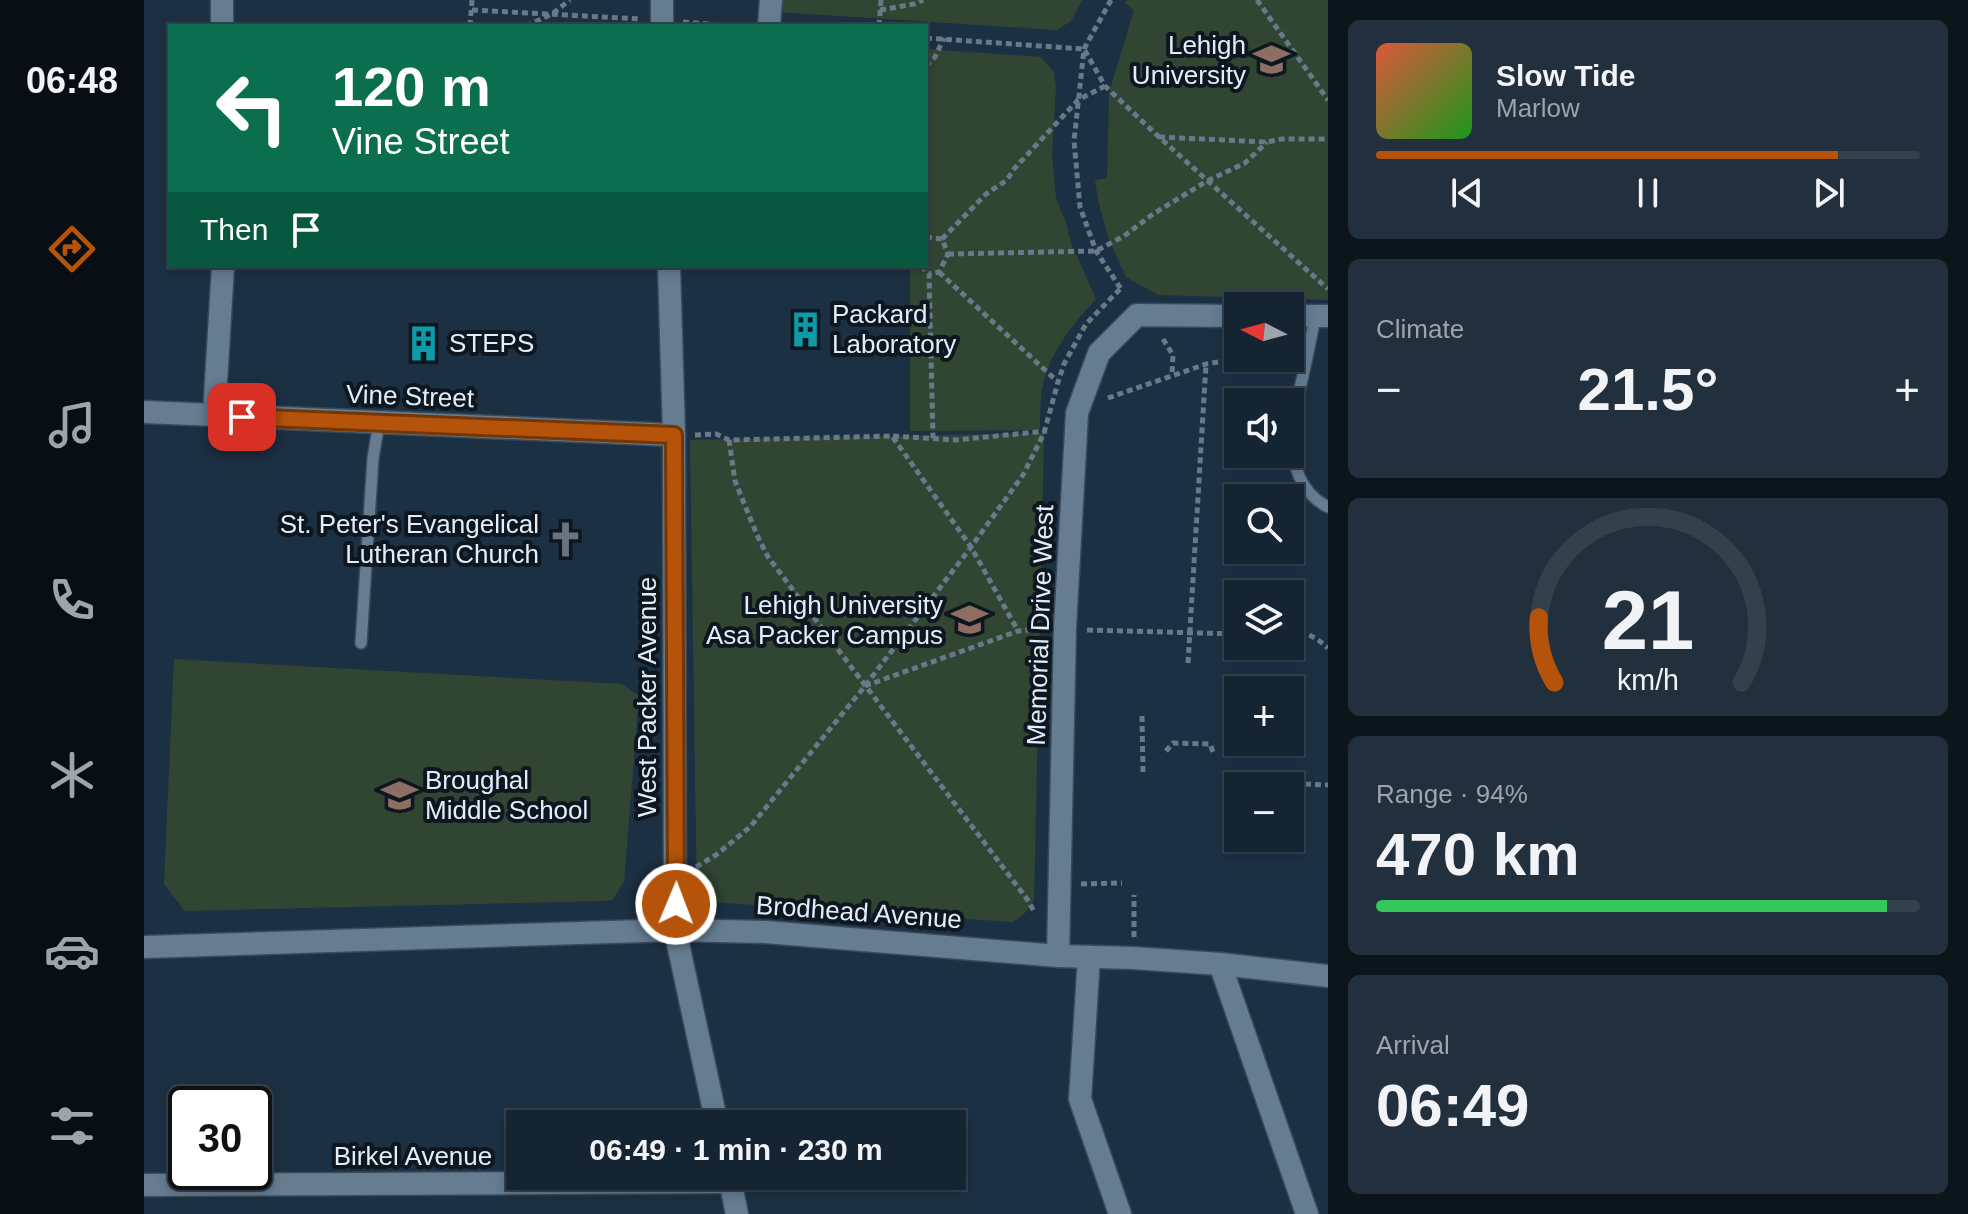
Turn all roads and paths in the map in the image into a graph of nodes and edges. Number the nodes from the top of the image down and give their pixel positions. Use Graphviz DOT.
graph roads {
  1 [pos="222,0"];
  2 [pos="472,0"];
  3 [pos="570,0"];
  4 [pos="771,0"];
  5 [pos="881,0"];
  6 [pos="923,0"];
  7 [pos="1111,0"];
  8 [pos="1257,0"];
  9 [pos="472,10"];
  10 [pos="880,10"];
  11 [pos="552,14"];
  12 [pos="662,15"];
  13 [pos="222,24"];
  14 [pos="470,24"];
  15 [pos="530,24"];
  16 [pos="703,24"];
  17 [pos="769,24"];
  18 [pos="879,24"];
  19 [pos="928,38"];
  20 [pos="944,38"];
  21 [pos="1084,49"];
  22 [pos="928,64"];
  23 [pos="1105,86"];
  24 [pos="1078,100"];
  25 [pos="1328,100"];
  26 [pos="1159,137"];
  27 [pos="1328,139"];
  28 [pos="1267,142"];
  29 [pos="1207,181"];
  30 [pos="928,236"];
  31 [pos="942,239"];
  32 [pos="1096,251"];
  33 [pos="948,254"];
  34 [pos="223,268"];
  35 [pos="669,268"];
  36 [pos="923,268"];
  37 [pos="939,272"];
  38 [pos="929,274"];
  39 [pos="1328,289"];
  40 [pos="1137,315"];
  41 [pos="1224,316"];
  42 [pos="1322,316"];
  43 [pos="1224,361"];
  44 [pos="1206,364"];
  45 [pos="1172,376"];
  46 [pos="1058,382"];
  47 [pos="144,412"];
  48 [pos="1077,413"];
  49 [pos="214,415"];
  50 [pos="379,423"];
  51 [pos="716,434"];
  52 [pos="674,435"];
  53 [pos="892,436"];
  54 [pos="933,438"];
  55 [pos="729,440"];
  56 [pos="1328,507"];
  57 [pos="971,547"];
  58 [pos="1097,631"];
  59 [pos="1191,632"];
  60 [pos="1304,632"];
  61 [pos="1224,633"];
  62 [pos="361,643"];
  63 [pos="1328,648"];
  64 [pos="1188,663"];
  65 [pos="865,686"];
  66 [pos="1142,716"];
  67 [pos="1166,751"];
  68 [pos="1213,752"];
  69 [pos="1143,772"];
  70 [pos="1304,784"];
  71 [pos="1328,785"];
  72 [pos="716,855"];
  73 [pos="1122,883"];
  74 [pos="1081,884"];
  75 [pos="1134,895"];
  76 [pos="1134,915"];
  77 [pos="1039,922"];
  78 [pos="675,930"];
  79 [pos="144,947"];
  80 [pos="1058,956"];
  81 [pos="1089,957"];
  82 [pos="1220,964"];
  83 [pos="1328,976"];
  84 [pos="714,1110"];
  85 [pos="506,1181"];
  86 [pos="144,1185"];
  87 [pos="732,1190"];
  88 [pos="737,1214"];
  89 [pos="1120,1214"];
  90 [pos="1307,1214"];
  1 -- 13 [label="street"];
  2 -- 9 [label="path"];
  3 -- 11 [label="path"];
  4 -- 17 [label="street"];
  5 -- 10 [label="path"];
  6 -- 10 [label="path"];
  7 -- 21 [label="path"];
  8 -- 25 [label="path"];
  9 -- 11 [label="path"];
  9 -- 14 [label="path"];
  10 -- 18 [label="path"];
  11 -- 12 [label="path"];
  11 -- 15 [label="path"];
  12 -- 16 [label="path"];
  19 -- 20 [label="path"];
  20 -- 21 [label="path"];
  20 -- 22 [label="path"];
  21 -- 23 [label="path"];
  21 -- 24 [label="path"];
  23 -- 24 [label="path"];
  23 -- 26 [label="path"];
  24 -- 31 [label="path"];
  24 -- 32 [label="path"];
  26 -- 28 [label="path"];
  26 -- 29 [label="path"];
  27 -- 28 [label="path"];
  28 -- 29 [label="path"];
  29 -- 32 [label="path"];
  29 -- 39 [label="path"];
  30 -- 31 [label="path"];
  31 -- 33 [label="path"];
  32 -- 33 [label="path"];
  32 -- 40 [label="path"];
  33 -- 37 [label="path"];
  34 -- 49 [label="street"];
  35 -- 52 [label="street, West Packer Avenue"];
  36 -- 38 [label="path"];
  37 -- 38 [label="path"];
  37 -- 46 [label="path"];
  38 -- 54 [label="path"];
  40 -- 41 [label="street"];
  40 -- 45 [label="path"];
  40 -- 48 [label="street, Memorial Drive West"];
  42 -- 56 [label="lane"];
  43 -- 44 [label="path"];
  44 -- 45 [label="path"];
  44 -- 59 [label="path"];
  45 -- 48 [label="path"];
  47 -- 49 [label="street, Vine Street"];
  48 -- 80 [label="street, Memorial Drive West"];
  49 -- 50 [label="street, Vine Street"];
  50 -- 52 [label="street, Vine Street"];
  50 -- 62 [label="lane"];
  51 -- 55 [label="path"];
  52 -- 78 [label="street, West Packer Avenue"];
  53 -- 54 [label="path"];
  53 -- 55 [label="path"];
  53 -- 57 [label="path"];
  54 -- 57 [label="path"];
  55 -- 65 [label="path"];
  57 -- 65 [label="path"];
  57 -- 65 [label="path"];
  58 -- 59 [label="path"];
  59 -- 61 [label="path"];
  59 -- 64 [label="path"];
  60 -- 63 [label="path"];
  65 -- 72 [label="path"];
  65 -- 77 [label="path"];
  66 -- 69 [label="path"];
  67 -- 68 [label="path"];
  70 -- 71 [label="path"];
  73 -- 74 [label="path"];
  75 -- 76 [label="path"];
  78 -- 79 [label="street, Brodhead Avenue"];
  78 -- 80 [label="street, Brodhead Avenue"];
  78 -- 84 [label="street, West Packer Avenue"];
  80 -- 81 [label="street, Brodhead Avenue"];
  81 -- 82 [label="street, Brodhead Avenue"];
  81 -- 89 [label="street"];
  82 -- 83 [label="street, Brodhead Avenue"];
  82 -- 90 [label="street"];
  85 -- 86 [label="street, Birkel Avenue"];
  87 -- 88 [label="street"];
}
